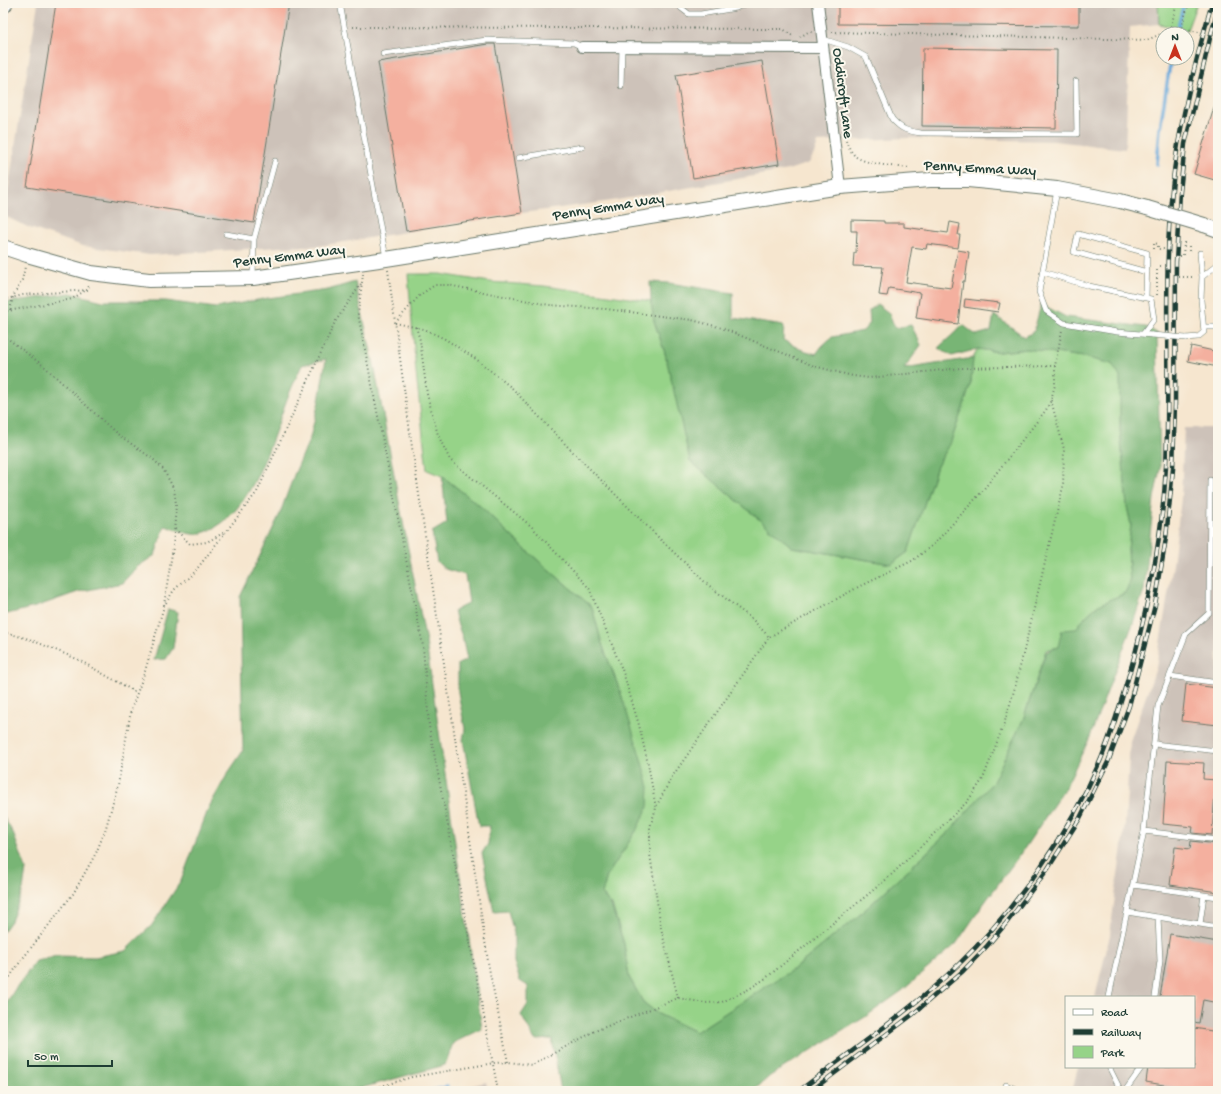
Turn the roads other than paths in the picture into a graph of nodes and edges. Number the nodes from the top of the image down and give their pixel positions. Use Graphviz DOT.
graph roads {
  1 [pos="340,3"];
  2 [pos="678,3"];
  3 [pos="746,3"];
  4 [pos="818,3"];
  5 [pos="822,40"];
  6 [pos="582,47"];
  7 [pos="622,47"];
  8 [pos="383,54"];
  9 [pos="1076,81"];
  10 [pos="621,86"];
  11 [pos="582,147"];
  12 [pos="518,158"];
  13 [pos="275,160"];
  14 [pos="840,187"];
  15 [pos="1057,189"];
  16 [pos="1218,230"];
  17 [pos="226,234"];
  18 [pos="254,239"];
  19 [pos="3,247"];
  20 [pos="1200,253"];
  21 [pos="386,259"];
  22 [pos="1218,264"];
  23 [pos="1042,272"];
  24 [pos="1147,272"];
  25 [pos="1202,277"];
  26 [pos="253,278"];
  27 [pos="1146,298"];
  28 [pos="1204,327"];
  29 [pos="1218,327"];
  30 [pos="1143,334"];
  31 [pos="1210,480"];
  32 [pos="1170,676"];
  33 [pos="1218,683"];
  34 [pos="1154,744"];
  35 [pos="1218,751"];
  36 [pos="1144,831"];
  37 [pos="1218,840"];
  38 [pos="1133,885"];
  39 [pos="1204,895"];
  40 [pos="1218,897"];
  41 [pos="1127,912"];
  42 [pos="1158,917"];
  43 [pos="1200,924"];
  44 [pos="1218,927"];
  45 [pos="1109,996"];
  46 [pos="1155,996"];
  47 [pos="1110,1068"];
  48 [pos="1141,1068"];
  49 [pos="1006,1085"];
  50 [pos="1020,1091"];
  51 [pos="1121,1091"];
  52 [pos="1125,1091"];
  1 -- 21 [label="lane"];
  2 -- 3 [label="lane"];
  4 -- 5 [label="street, Oddicroft Lane"];
  5 -- 7 [label="street"];
  5 -- 9 [label="lane"];
  5 -- 14 [label="street, Oddicroft Lane"];
  6 -- 7 [label="street"];
  6 -- 8 [label="lane"];
  7 -- 10 [label="lane"];
  11 -- 12 [label="lane"];
  13 -- 18 [label="lane"];
  14 -- 15 [label="main road, Penny Emma Way"];
  14 -- 21 [label="main road, Penny Emma Way"];
  15 -- 16 [label="main road, Penny Emma Way, bridge"];
  15 -- 23 [label="lane"];
  17 -- 18 [label="lane"];
  18 -- 26 [label="lane"];
  19 -- 26 [label="main road, Penny Emma Way"];
  20 -- 25 [label="lane"];
  21 -- 26 [label="main road, Penny Emma Way"];
  22 -- 25 [label="lane"];
  23 -- 27 [label="lane"];
  23 -- 30 [label="lane"];
  24 -- 24 [label="lane"];
  24 -- 27 [label="lane"];
  25 -- 28 [label="lane"];
  27 -- 30 [label="lane"];
  28 -- 29 [label="lane"];
  28 -- 30 [label="lane, bridge"];
  31 -- 32 [label="lane"];
  32 -- 33 [label="lane"];
  32 -- 34 [label="lane"];
  34 -- 35 [label="lane"];
  34 -- 36 [label="lane"];
  36 -- 37 [label="lane"];
  36 -- 38 [label="lane"];
  38 -- 39 [label="lane"];
  38 -- 41 [label="lane"];
  39 -- 40 [label="lane"];
  39 -- 43 [label="lane"];
  41 -- 42 [label="lane"];
  41 -- 45 [label="lane"];
  42 -- 43 [label="lane"];
  42 -- 46 [label="lane"];
  43 -- 44 [label="lane"];
  47 -- 51 [label="lane"];
  48 -- 52 [label="lane"];
  49 -- 50 [label="lane"];
}
